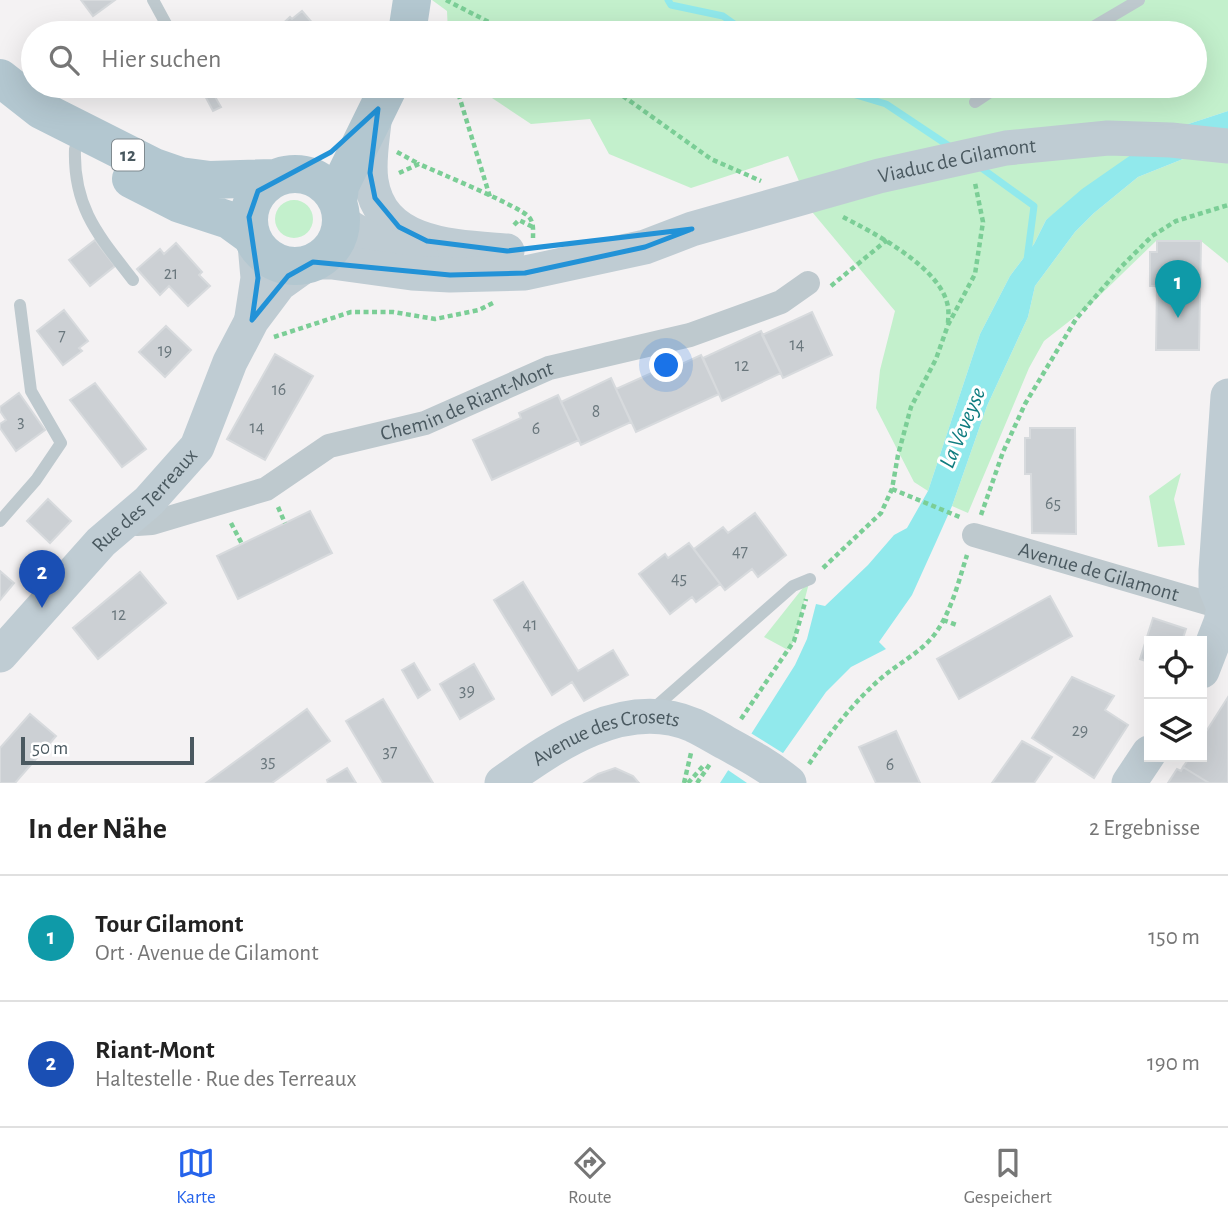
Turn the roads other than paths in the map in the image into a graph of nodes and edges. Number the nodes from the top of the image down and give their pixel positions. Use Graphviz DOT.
graph roads {
  1 [pos="153,0"];
  2 [pos="412,0"];
  3 [pos="1139,0"];
  4 [pos="164,21"];
  5 [pos="409,21"];
  6 [pos="1103,21"];
  7 [pos="0,78"];
  8 [pos="21,94"];
  9 [pos="26,98"];
  10 [pos="981,98"];
  11 [pos="0,101"];
  12 [pos="975,102"];
  13 [pos="382,116"];
  14 [pos="1228,146"];
  15 [pos="75,149"];
  16 [pos="281,176"];
  17 [pos="339,212"];
  18 [pos="253,240"];
  19 [pos="518,258"];
  20 [pos="310,263"];
  21 [pos="133,280"];
  22 [pos="808,283"];
  23 [pos="20,305"];
  24 [pos="259,330"];
  25 [pos="1228,396"];
  26 [pos="128,519"];
  27 [pos="0,521"];
  28 [pos="971,525"];
  29 [pos="810,579"];
  30 [pos="1226,606"];
  31 [pos="0,655"];
  32 [pos="1207,658"];
  33 [pos="645,717"];
  34 [pos="1144,760"];
  35 [pos="797,775"];
  36 [pos="502,783"];
  37 [pos="1129,783"];
  1 -- 4 [label="lane"];
  2 -- 5 [label="main road"];
  3 -- 6 [label="lane"];
  7 -- 8 [label="main road, 12"];
  9 -- 16 [label="main road, 12"];
  10 -- 12 [label="lane"];
  11 -- 15 [label="main road, 12"];
  13 -- 16 [label="main road, 12"];
  13 -- 17 [label="main road"];
  13 -- 19 [label="main road"];
  14 -- 19 [label="main road, Viaduc de Gilamont"];
  15 -- 18 [label="main road, 12"];
  15 -- 21 [label="lane"];
  16 -- 17 [label="main road, 12"];
  16 -- 18 [label="main road, 12"];
  17 -- 19 [label="main road, Viaduc de Gilamont"];
  17 -- 20 [label="main road"];
  18 -- 20 [label="main road, 12"];
  18 -- 24 [label="main road, Rue des Terreaux"];
  19 -- 20 [label="main road, Viaduc de Gilamont"];
  20 -- 24 [label="main road, Rue des Terreaux"];
  22 -- 26 [label="street, Chemin de Riant-Mont"];
  23 -- 27 [label="lane"];
  24 -- 26 [label="main road, Rue des Terreaux"];
  25 -- 30 [label="main road"];
  26 -- 31 [label="main road, Rue des Terreaux"];
  28 -- 30 [label="street, Avenue de Gilamont"];
  29 -- 33 [label="lane"];
  30 -- 32 [label="main road"];
  33 -- 35 [label="main road, Avenue des Crosets"];
  33 -- 36 [label="main road, Avenue des Crosets"];
  34 -- 37 [label="main road"];
}
